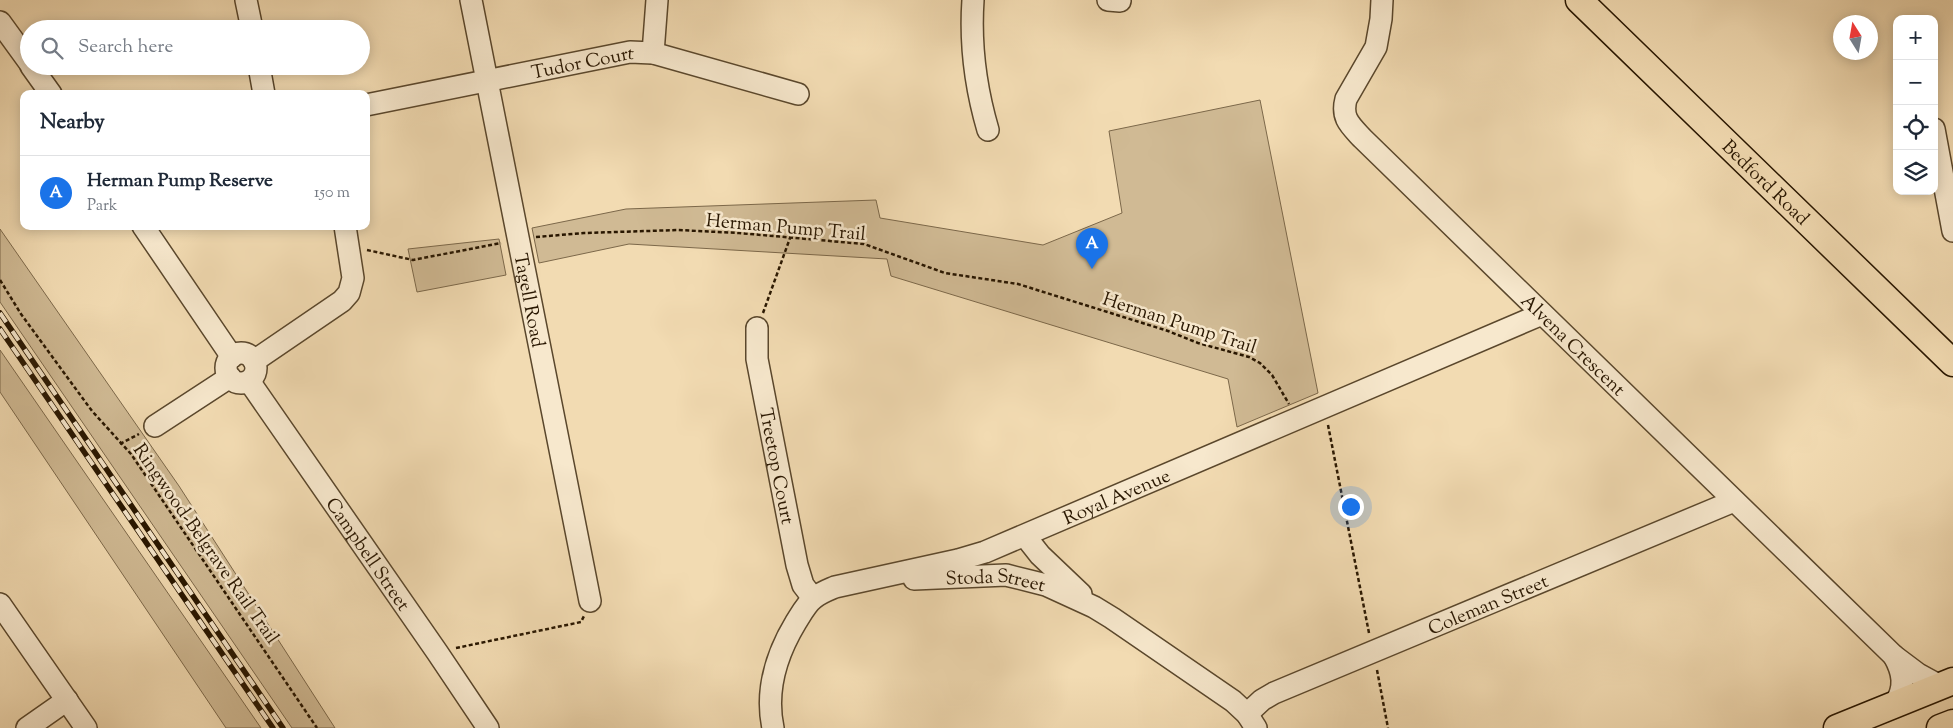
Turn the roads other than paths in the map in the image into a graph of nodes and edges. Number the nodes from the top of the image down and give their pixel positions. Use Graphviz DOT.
graph roads {
  1 [pos="246,0"];
  2 [pos="471,0"];
  3 [pos="657,0"];
  4 [pos="973,0"];
  5 [pos="1382,0"];
  6 [pos="1579,0"];
  7 [pos="250,20"];
  8 [pos="0,22"];
  9 [pos="20,50"];
  10 [pos="653,53"];
  11 [pos="38,75"];
  12 [pos="261,75"];
  13 [pos="487,81"];
  14 [pos="48,90"];
  15 [pos="263,90"];
  16 [pos="798,94"];
  17 [pos="370,104"];
  18 [pos="988,130"];
  19 [pos="1938,150"];
  20 [pos="146,230"];
  21 [pos="1953,231"];
  22 [pos="346,236"];
  23 [pos="1542,314"];
  24 [pos="757,328"];
  25 [pos="1951,358"];
  26 [pos="241,369"];
  27 [pos="155,426"];
  28 [pos="1734,501"];
  29 [pos="1025,536"];
  30 [pos="894,574"];
  31 [pos="813,598"];
  32 [pos="590,601"];
  33 [pos="0,604"];
  34 [pos="1094,607"];
  35 [pos="1894,656"];
  36 [pos="1946,683"];
  37 [pos="67,700"];
  38 [pos="1895,704"];
  39 [pos="1252,721"];
  40 [pos="1953,723"];
  41 [pos="27,728"];
  42 [pos="86,728"];
  43 [pos="488,728"];
  44 [pos="773,728"];
  45 [pos="1837,728"];
  46 [pos="1940,728"];
  1 -- 7 [label="street"];
  2 -- 13 [label="street, Tagell Road"];
  3 -- 10 [label="street"];
  4 -- 18 [label="street"];
  5 -- 23 [label="street, Alvena Crescent"];
  6 -- 25 [label="main road, Bedford Road"];
  8 -- 9 [label="street"];
  10 -- 13 [label="street, Tudor Court"];
  10 -- 16 [label="street, Tudor Court"];
  11 -- 14 [label="street"];
  12 -- 15 [label="street"];
  13 -- 17 [label="street, Tudor Court"];
  13 -- 32 [label="street, Tagell Road"];
  19 -- 21 [label="street"];
  20 -- 26 [label="street, Campbell Street"];
  22 -- 26 [label="street"];
  23 -- 28 [label="street, Alvena Crescent"];
  23 -- 29 [label="street, Royal Avenue"];
  24 -- 31 [label="street, Treetop Court"];
  26 -- 27 [label="street"];
  26 -- 43 [label="street, Campbell Street"];
  28 -- 35 [label="street, Alvena Crescent"];
  28 -- 39 [label="street, Coleman Street"];
  29 -- 30 [label="street, Royal Avenue"];
  29 -- 34 [label="street, Stoda Street"];
  30 -- 31 [label="street, Royal Avenue"];
  30 -- 34 [label="street, Stoda Street"];
  31 -- 44 [label="street, Royal Avenue"];
  33 -- 37 [label="street"];
  34 -- 39 [label="street, Stoda Street"];
  35 -- 36 [label="street, Alvena Crescent"];
  35 -- 38 [label="street, Alvena Crescent"];
  36 -- 38 [label="main road"];
  37 -- 41 [label="street"];
  37 -- 42 [label="street"];
  38 -- 45 [label="main road"];
  40 -- 46 [label="main road"];
}
